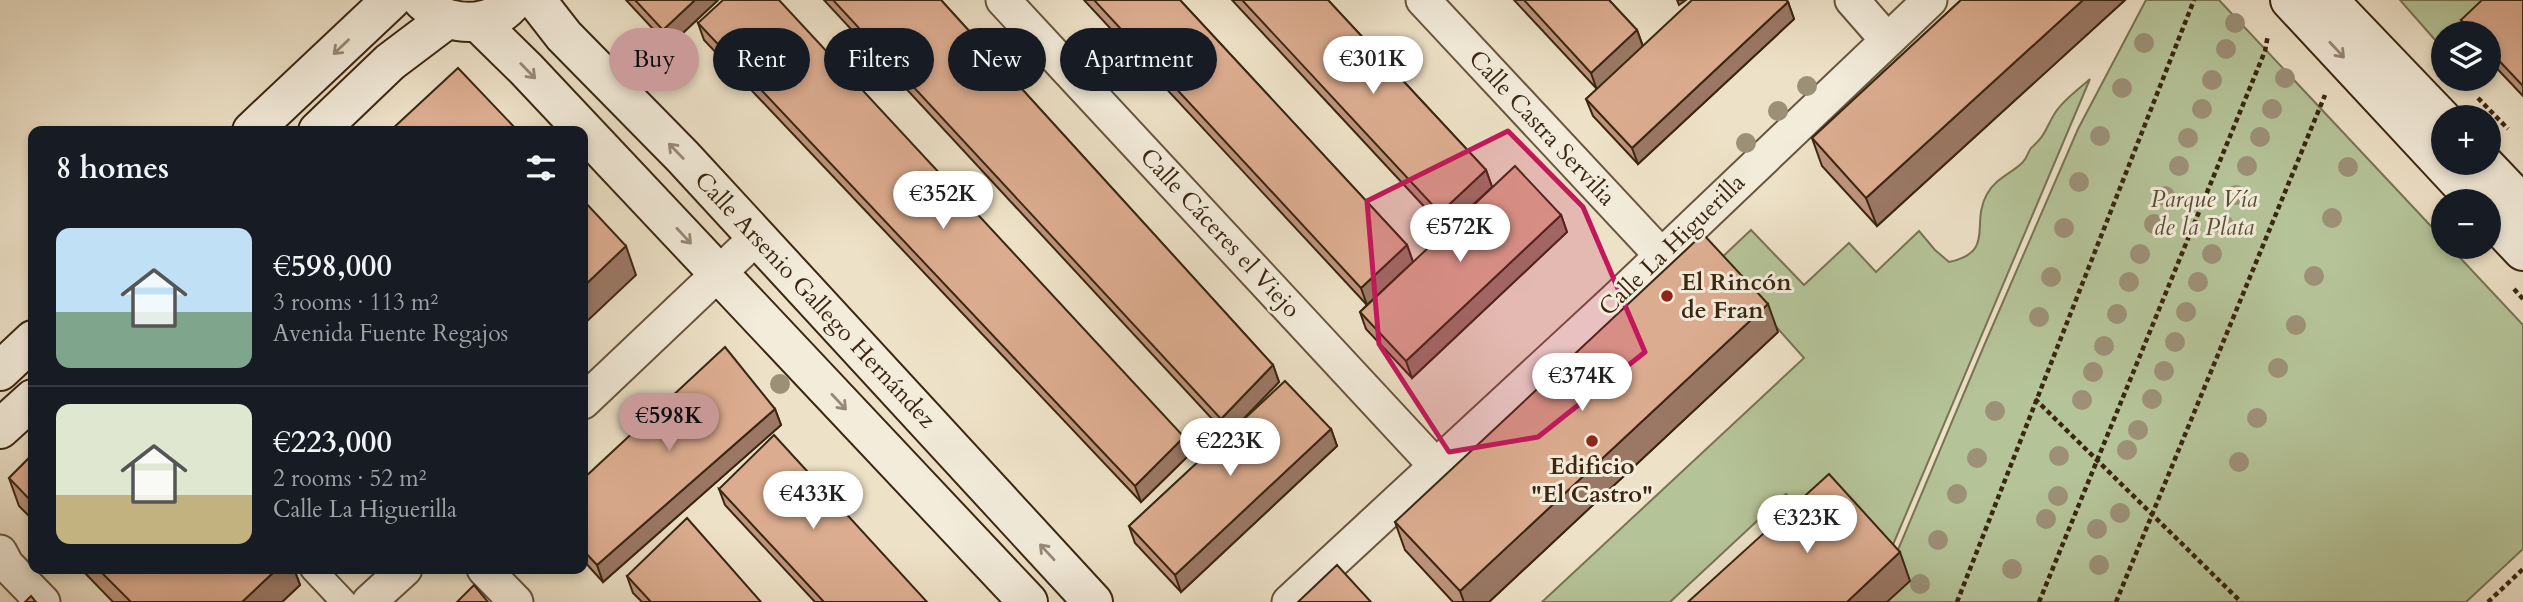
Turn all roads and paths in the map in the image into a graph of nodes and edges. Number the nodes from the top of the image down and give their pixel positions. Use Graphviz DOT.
graph roads {
  1 [pos="391,0"];
  2 [pos="514,0"];
  3 [pos="536,0"];
  4 [pos="1003,0"];
  5 [pos="1423,0"];
  6 [pos="1852,0"];
  7 [pos="1930,0"];
  8 [pos="2194,0"];
  9 [pos="2328,0"];
  10 [pos="2280,13"];
  11 [pos="449,14"];
  12 [pos="1887,40"];
  13 [pos="2329,89"];
  14 [pos="2472,91"];
  15 [pos="2431,107"];
  16 [pos="258,126"];
  17 [pos="323,126"];
  18 [pos="580,126"];
  19 [pos="588,135"];
  20 [pos="2514,136"];
  21 [pos="2494,175"];
  22 [pos="2464,189"];
  23 [pos="2523,205"];
  24 [pos="2501,228"];
  25 [pos="757,237"];
  26 [pos="2523,251"];
  27 [pos="1661,255"];
  28 [pos="719,274"];
  29 [pos="28,345"];
  30 [pos="0,371"];
  31 [pos="588,397"];
  32 [pos="2035,399"];
  33 [pos="28,404"];
  34 [pos="0,429"];
  35 [pos="2097,461"];
  36 [pos="1436,466"];
  37 [pos="2152,515"];
  38 [pos="0,552"];
  39 [pos="2523,569"];
  40 [pos="318,574"];
  41 [pos="400,574"];
  42 [pos="489,574"];
  43 [pos="43,602"];
  44 [pos="344,602"];
  45 [pos="369,602"];
  46 [pos="516,602"];
  47 [pos="1028,602"];
  48 [pos="1093,602"];
  49 [pos="1289,602"];
  50 [pos="1957,602"];
  51 [pos="2039,602"];
  52 [pos="2116,602"];
  53 [pos="2241,602"];
  54 [pos="2488,602"];
  1 -- 16 [label="main road, one-way"];
  2 -- 11 [label="main road"];
  25 -- 3 [label="main road, Calle Arsenio Gallego Hernández, one-way"];
  4 -- 36 [label="street, Calle Cáceres el Viejo"];
  5 -- 27 [label="street, Calle Castra Servilia"];
  6 -- 12 [label="street"];
  7 -- 12 [label="street, Calle La Higuerilla"];
  8 -- 32 [label="path"];
  9 -- 15 [label="main road"];
  10 -- 22 [label="main road, one-way"];
  10 -- 35 [label="path"];
  11 -- 17 [label="main road"];
  11 -- 18 [label="main road, one-way"];
  12 -- 27 [label="street, Calle La Higuerilla"];
  13 -- 37 [label="path"];
  14 -- 20 [label="path"];
  19 -- 28 [label="main road, one-way"];
  21 -- 23 [label="main road"];
  24 -- 26 [label="main road"];
  25 -- 28 [label="street"];
  48 -- 25 [label="main road, Calle Arsenio Gallego Hernández, one-way"];
  27 -- 36 [label="street, Calle La Higuerilla"];
  28 -- 31 [label="street"];
  28 -- 47 [label="main road, one-way"];
  29 -- 30 [label="main road"];
  32 -- 35 [label="path"];
  32 -- 50 [label="path"];
  33 -- 34 [label="main road"];
  35 -- 37 [label="path"];
  35 -- 51 [label="path"];
  36 -- 49 [label="street, Calle La Higuerilla"];
  37 -- 52 [label="path"];
  37 -- 53 [label="path"];
  38 -- 43 [label="street"];
  39 -- 54 [label="path"];
  40 -- 44 [label="street"];
  41 -- 45 [label="street"];
  42 -- 46 [label="street"];
}
